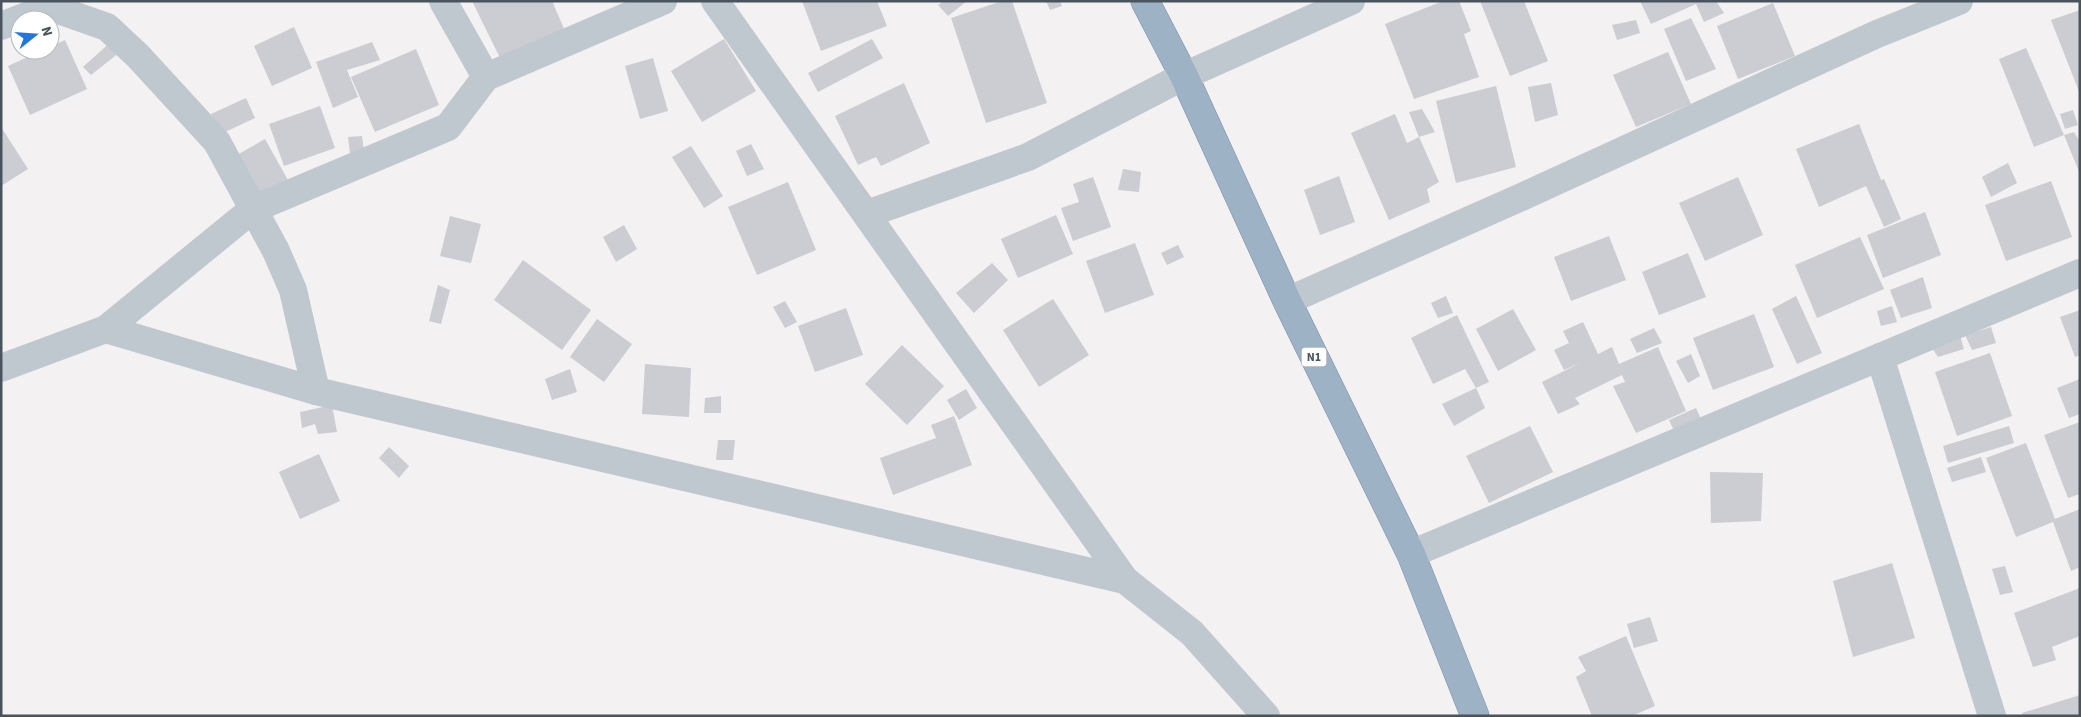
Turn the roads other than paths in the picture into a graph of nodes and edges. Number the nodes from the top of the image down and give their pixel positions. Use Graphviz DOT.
graph roads {
  1 [pos="443,1"];
  2 [pos="663,1"];
  3 [pos="715,1"];
  4 [pos="1144,1"];
  5 [pos="1351,1"];
  6 [pos="1959,1"];
  7 [pos="54,4"];
  8 [pos="1,26"];
  9 [pos="1184,76"];
  10 [pos="486,77"];
  11 [pos="253,209"];
  12 [pos="867,214"];
  13 [pos="2080,273"];
  14 [pos="1287,301"];
  15 [pos="106,329"];
  16 [pos="1880,357"];
  17 [pos="1,368"];
  18 [pos="316,391"];
  19 [pos="1411,554"];
  20 [pos="1125,580"];
  21 [pos="1266,716"];
  22 [pos="1475,716"];
  23 [pos="1992,716"];
  1 -- 10 [label="street"];
  2 -- 10 [label="street"];
  3 -- 12 [label="street"];
  4 -- 9 [label="highway, N1"];
  5 -- 9 [label="street"];
  6 -- 14 [label="street"];
  7 -- 8 [label="street"];
  7 -- 11 [label="street"];
  9 -- 12 [label="street"];
  9 -- 14 [label="highway, N1"];
  10 -- 11 [label="street"];
  11 -- 15 [label="street"];
  11 -- 18 [label="street"];
  12 -- 20 [label="street"];
  13 -- 16 [label="street"];
  14 -- 19 [label="highway, N1"];
  15 -- 17 [label="street"];
  15 -- 18 [label="street"];
  16 -- 19 [label="street"];
  16 -- 23 [label="street"];
  18 -- 20 [label="street"];
  19 -- 22 [label="highway, N1"];
  20 -- 21 [label="street"];
}
